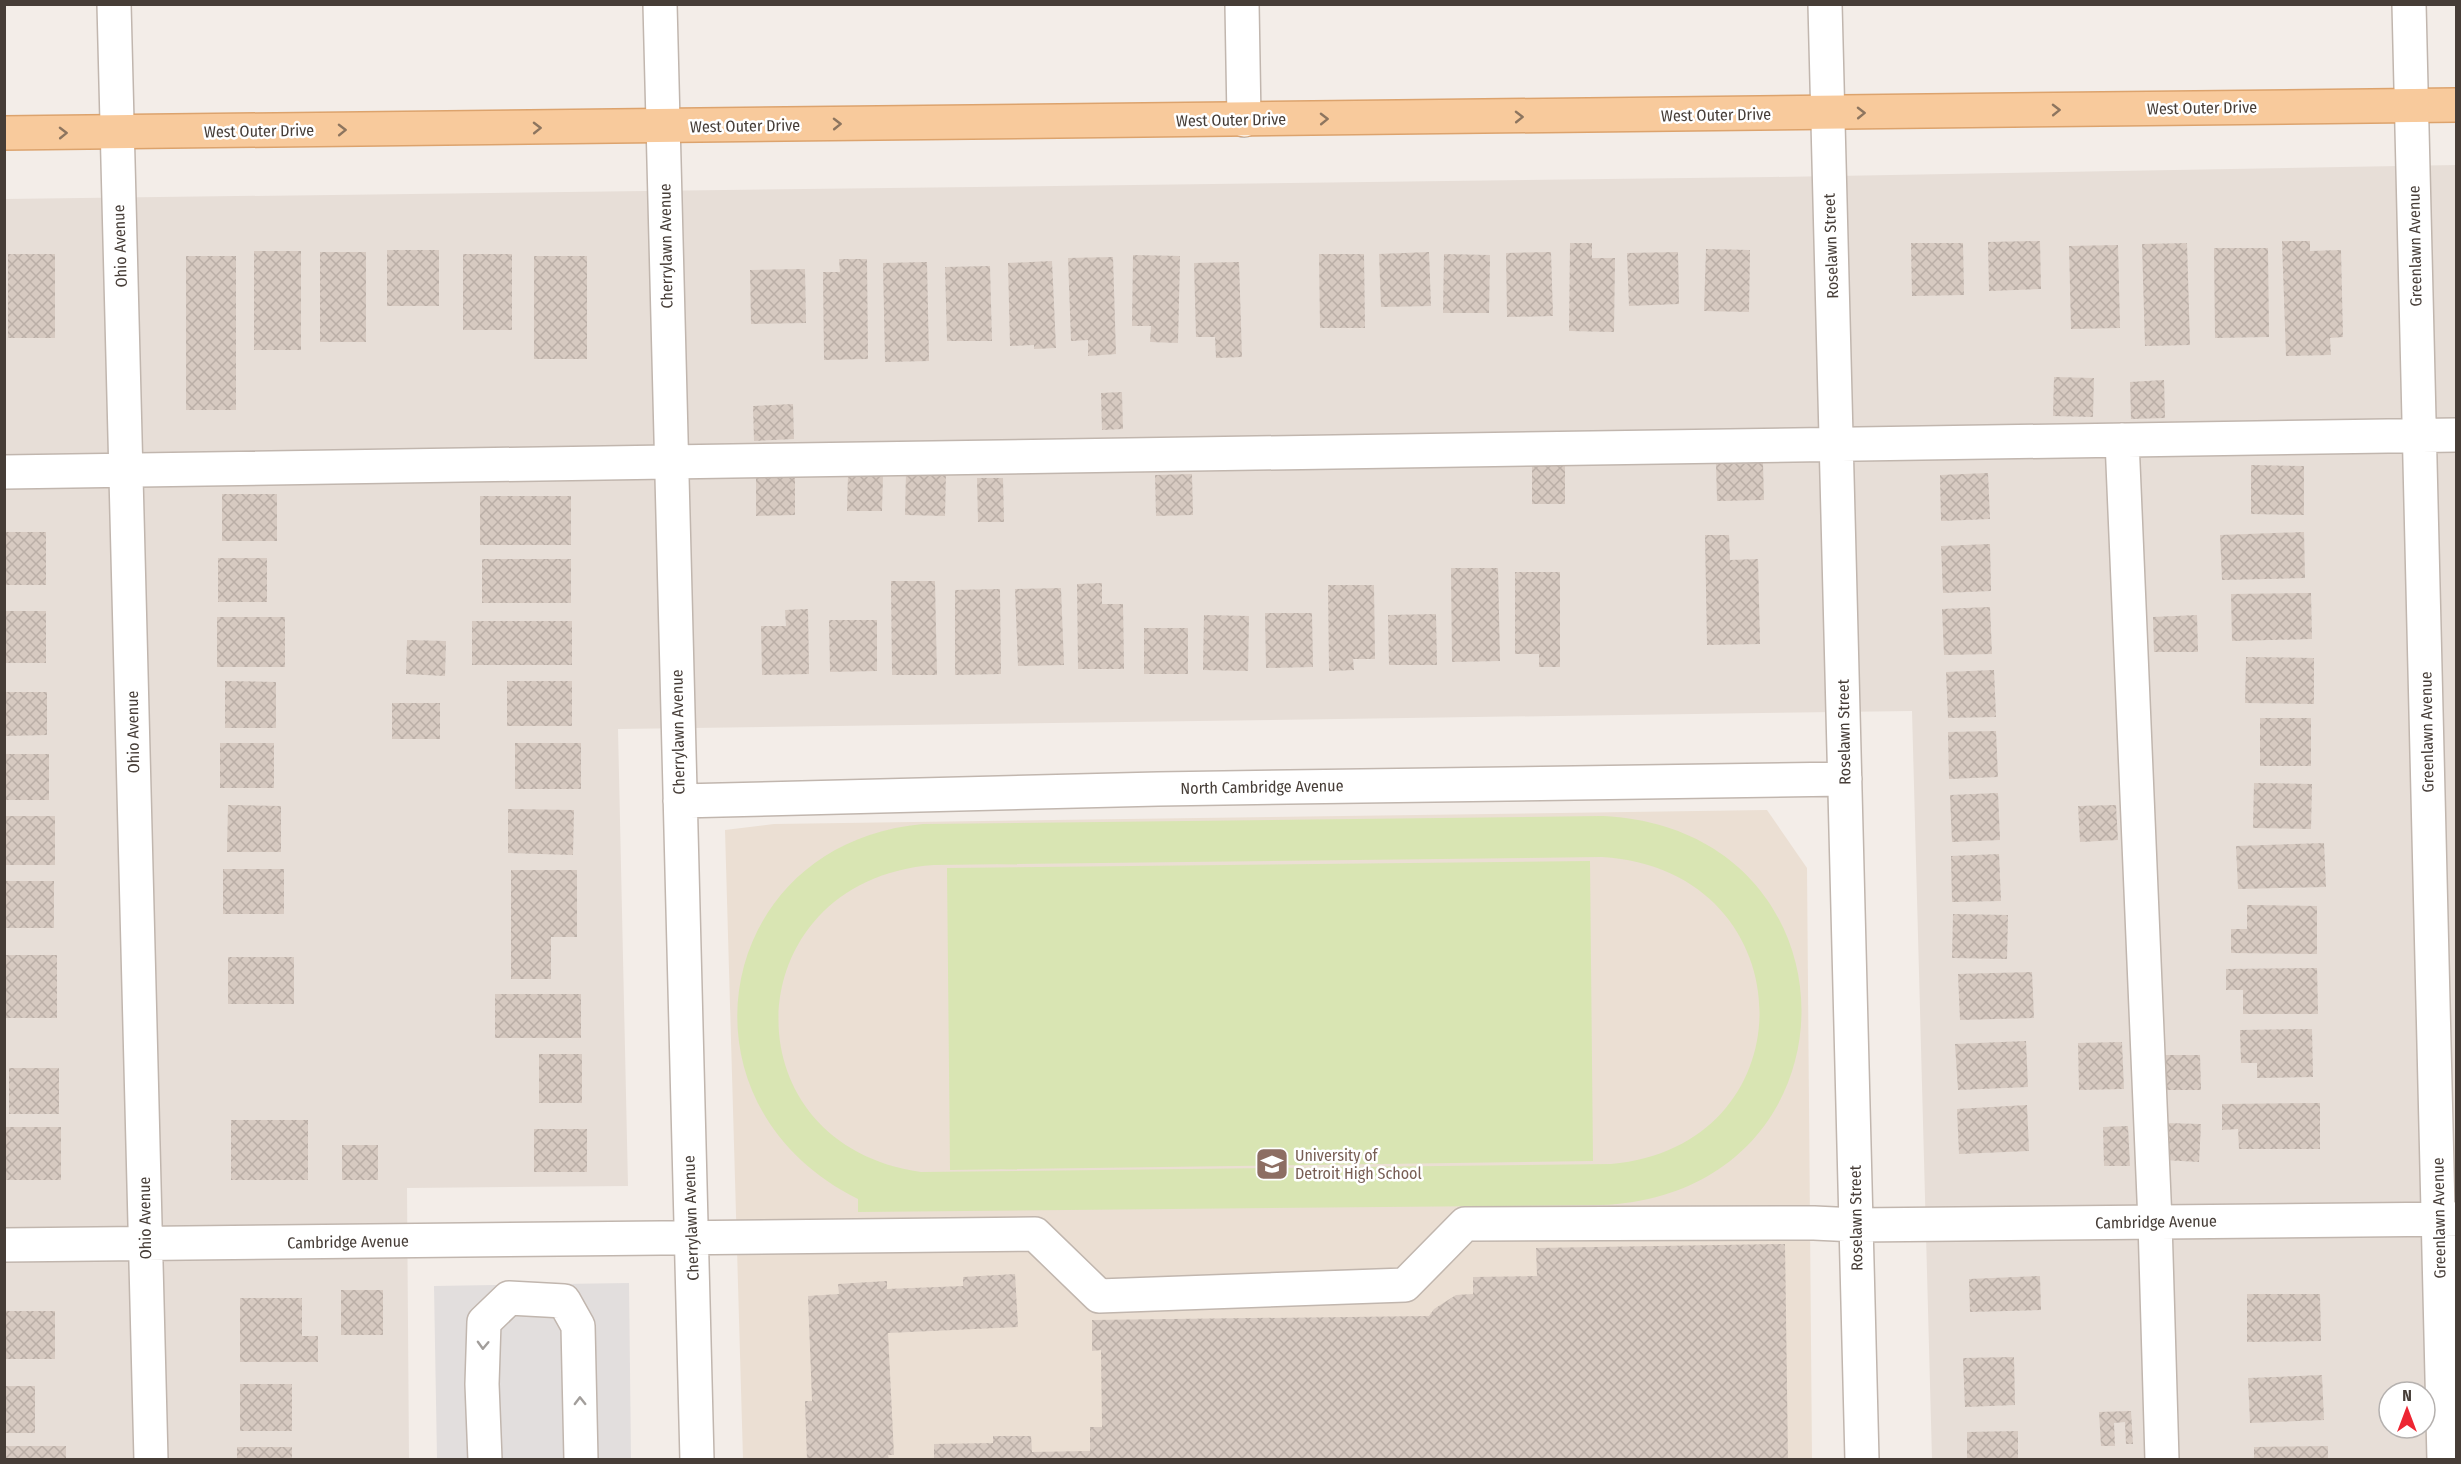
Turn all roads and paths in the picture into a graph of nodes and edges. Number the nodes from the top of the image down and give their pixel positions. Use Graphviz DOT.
graph roads {
  1 [pos="114,4"];
  2 [pos="660,4"];
  3 [pos="1242,4"];
  4 [pos="1825,4"];
  5 [pos="2409,4"];
  6 [pos="2457,105"];
  7 [pos="2411,106"];
  8 [pos="1828,113"];
  9 [pos="1244,120"];
  10 [pos="663,126"];
  11 [pos="117,132"];
  12 [pos="4,133"];
  13 [pos="2419,435"];
  14 [pos="2457,435"];
  15 [pos="2122,440"];
  16 [pos="1837,444"];
  17 [pos="672,462"];
  18 [pos="126,470"];
  19 [pos="4,472"];
  20 [pos="1845,779"];
  21 [pos="680,801"];
  22 [pos="2448,1219"];
  23 [pos="2155,1222"];
  24 [pos="1856,1226"];
  25 [pos="692,1238"];
  26 [pos="145,1244"];
  27 [pos="4,1245"];
  28 [pos="151,1460"];
  29 [pos="485,1460"];
  30 [pos="581,1460"];
  31 [pos="698,1460"];
  32 [pos="1862,1460"];
  33 [pos="2162,1460"];
  34 [pos="2444,1460"];
  1 -- 11 [label="street, Ohio Avenue"];
  2 -- 10 [label="street, Cherrylawn Avenue"];
  3 -- 9 [label="street"];
  4 -- 8 [label="street, Roselawn Street"];
  5 -- 7 [label="street, Greenlawn Avenue"];
  6 -- 7 [label="main road, West Outer Drive"];
  8 -- 7 [label="main road, West Outer Drive, one-way"];
  7 -- 13 [label="street, Greenlawn Avenue"];
  9 -- 8 [label="main road, West Outer Drive, one-way"];
  8 -- 16 [label="street, Roselawn Street"];
  10 -- 9 [label="main road, West Outer Drive, one-way"];
  11 -- 10 [label="main road, West Outer Drive, one-way"];
  10 -- 17 [label="street, Cherrylawn Avenue"];
  12 -- 11 [label="main road, West Outer Drive, one-way"];
  11 -- 18 [label="street, Ohio Avenue"];
  13 -- 14 [label="street"];
  13 -- 15 [label="street"];
  13 -- 22 [label="street, Greenlawn Avenue"];
  15 -- 16 [label="street"];
  15 -- 23 [label="street"];
  16 -- 17 [label="street"];
  16 -- 20 [label="street, Roselawn Street"];
  17 -- 18 [label="street"];
  17 -- 21 [label="street, Cherrylawn Avenue"];
  18 -- 19 [label="street"];
  18 -- 26 [label="street, Ohio Avenue"];
  20 -- 21 [label="street, North Cambridge Avenue"];
  20 -- 24 [label="street, Roselawn Street"];
  21 -- 25 [label="street, Cherrylawn Avenue"];
  22 -- 23 [label="street, Cambridge Avenue"];
  22 -- 34 [label="street, Greenlawn Avenue"];
  23 -- 24 [label="street, Cambridge Avenue"];
  23 -- 33 [label="street"];
  24 -- 25 [label="street, Cambridge Avenue"];
  24 -- 32 [label="street, Roselawn Street"];
  25 -- 26 [label="street, Cambridge Avenue"];
  25 -- 31 [label="street, Cherrylawn Avenue"];
  26 -- 27 [label="street, Cambridge Avenue"];
  26 -- 28 [label="street, Ohio Avenue"];
  30 -- 29 [label="street, one-way"];
}
